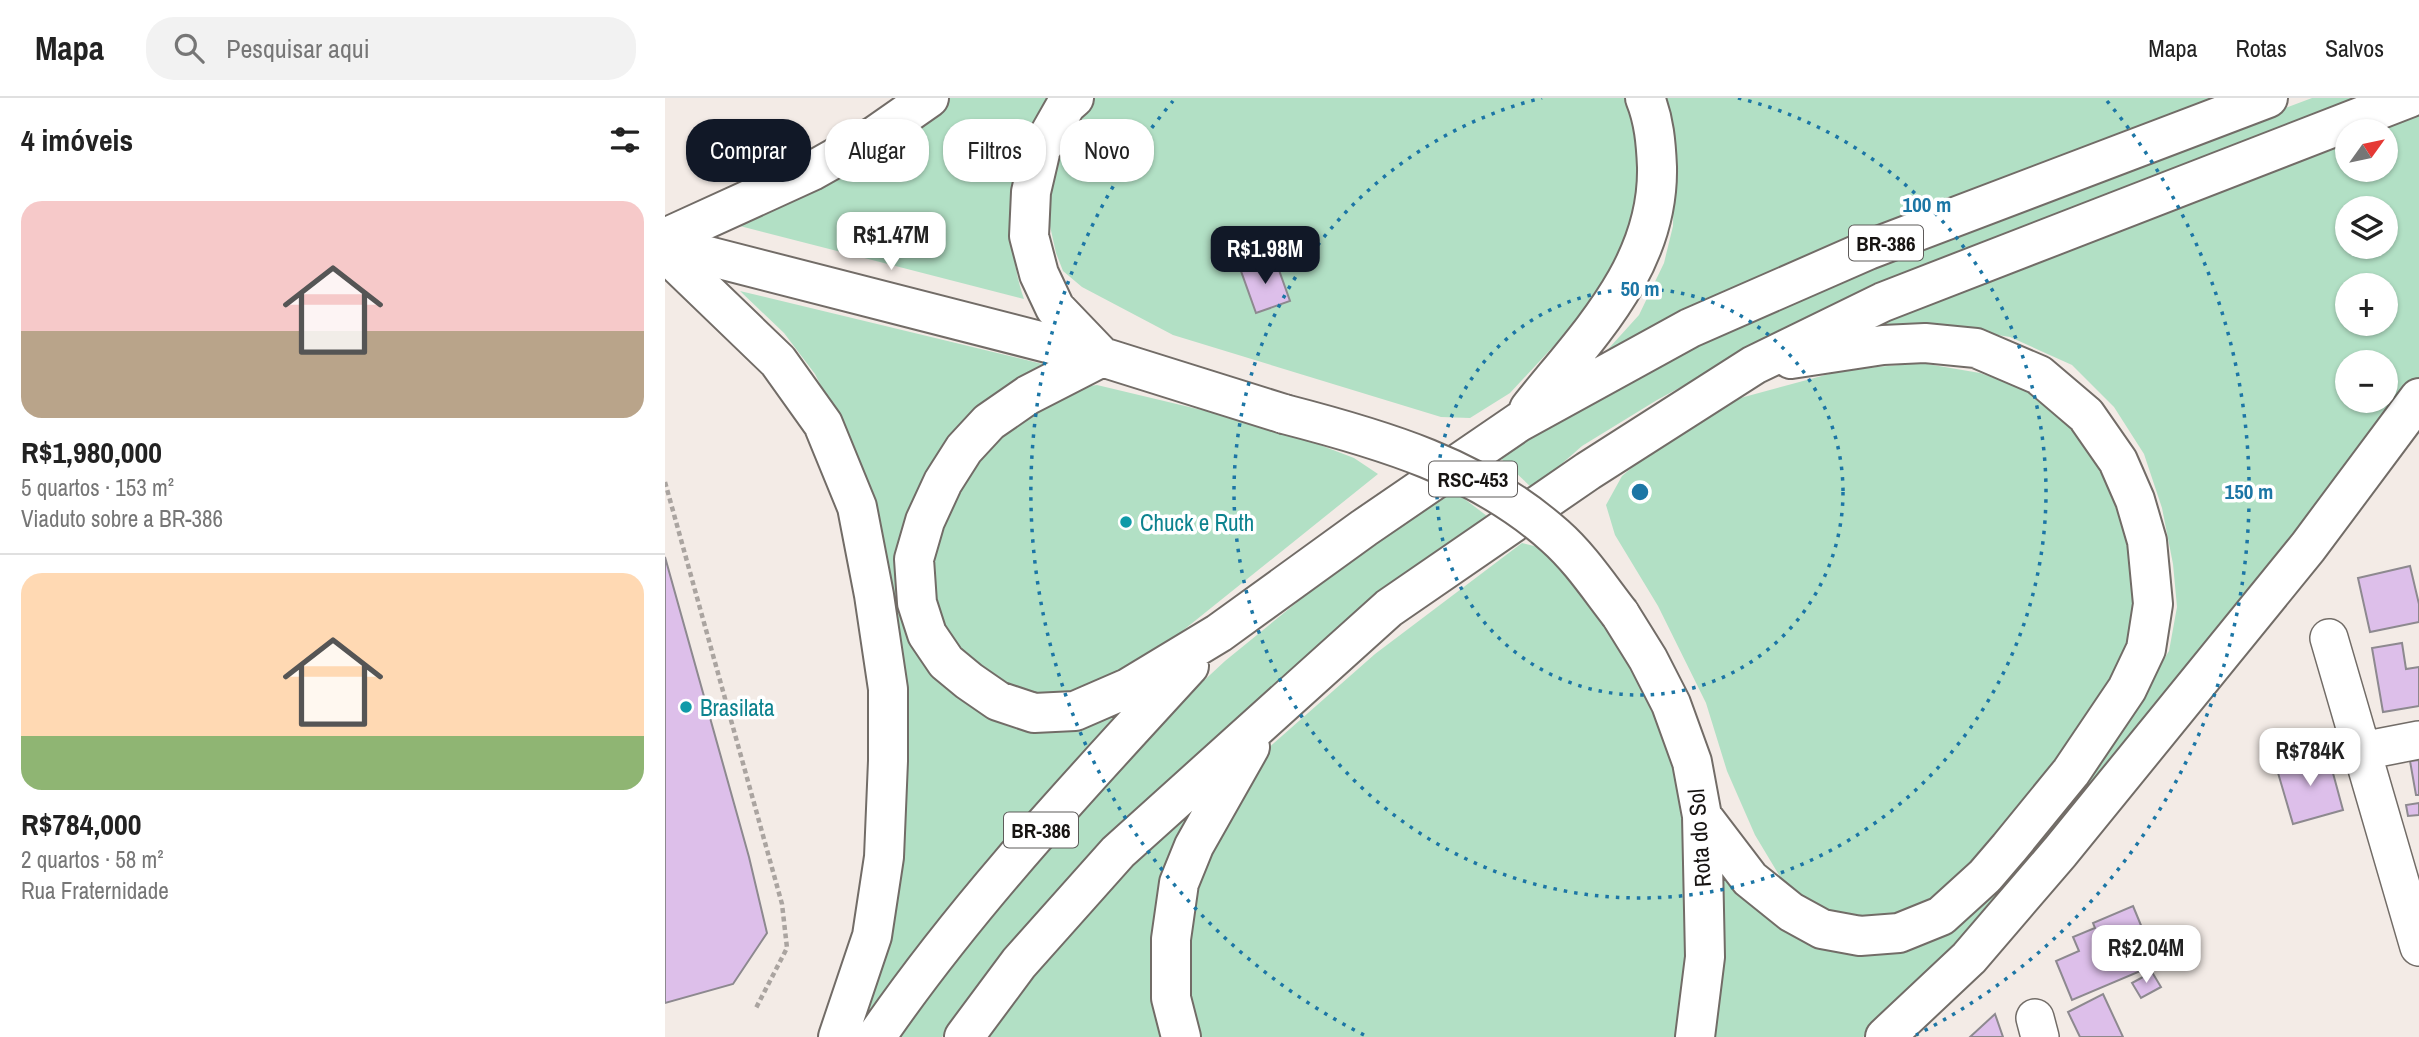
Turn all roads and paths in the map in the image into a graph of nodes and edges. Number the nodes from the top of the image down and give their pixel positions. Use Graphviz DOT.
graph roads {
  1 [pos="929,98"];
  2 [pos="1074,98"];
  3 [pos="1645,98"];
  4 [pos="2268,98"];
  5 [pos="2409,98"];
  6 [pos="665,238"];
  7 [pos="665,245"];
  8 [pos="665,252"];
  9 [pos="1102,357"];
  10 [pos="1754,365"];
  11 [pos="2419,398"];
  12 [pos="1519,422"];
  13 [pos="665,482"];
  14 [pos="1219,634"];
  15 [pos="2329,638"];
  16 [pos="1281,704"];
  17 [pos="2419,740"];
  18 [pos="2362,751"];
  19 [pos="1702,816"];
  20 [pos="2419,947"];
  21 [pos="755,1008"];
  22 [pos="838,1037"];
  23 [pos="876,1037"];
  24 [pos="964,1037"];
  25 [pos="1181,1037"];
  26 [pos="1695,1037"];
  27 [pos="1885,1037"];
  1 -- 6 [label="main road"];
  2 -- 9 [label="main road"];
  3 -- 12 [label="main road"];
  4 -- 12 [label="main road, BR-386"];
  5 -- 10 [label="main road, BR-386"];
  7 -- 9 [label="main road"];
  8 -- 22 [label="main road"];
  9 -- 14 [label="main road"];
  9 -- 19 [label="main road, Rota do Sol / RSC-453, bridge"];
  10 -- 16 [label="main road, BR-386"];
  10 -- 19 [label="main road"];
  11 -- 27 [label="main road"];
  12 -- 14 [label="main road, BR-386"];
  13 -- 21 [label="path"];
  14 -- 23 [label="main road, BR-386"];
  15 -- 18 [label="street"];
  16 -- 24 [label="main road, BR-386"];
  16 -- 25 [label="main road"];
  17 -- 18 [label="street"];
  18 -- 20 [label="street"];
  19 -- 26 [label="main road, Rota do Sol / RSC-453"];
}
